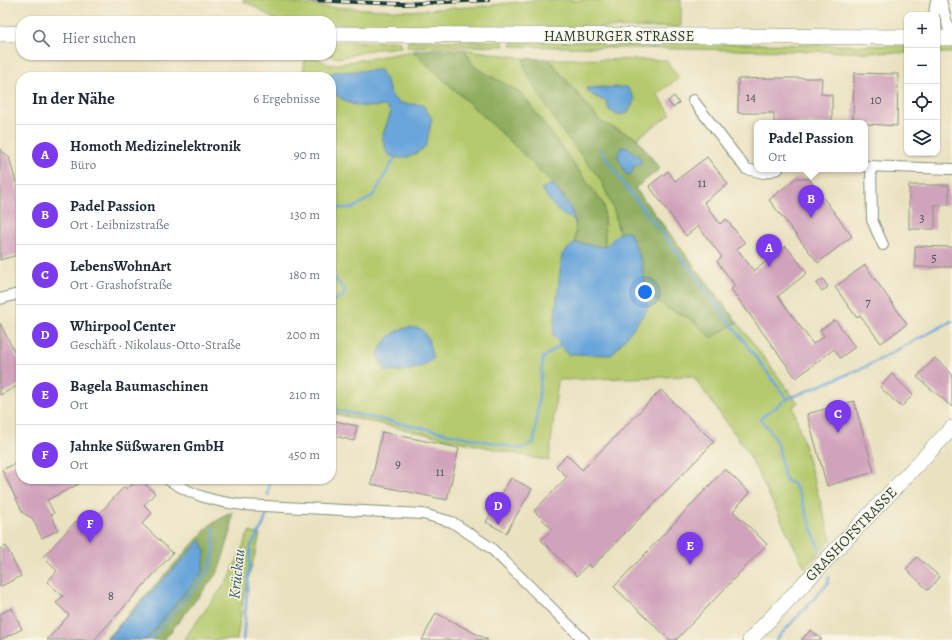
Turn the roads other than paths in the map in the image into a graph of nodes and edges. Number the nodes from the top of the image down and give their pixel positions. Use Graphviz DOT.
graph roads {
  1 [pos="936,0"];
  2 [pos="942,0"];
  3 [pos="934,12"];
  4 [pos="16,33"];
  5 [pos="0,34"];
  6 [pos="336,34"];
  7 [pos="904,37"];
  8 [pos="947,38"];
  9 [pos="693,100"];
  10 [pos="868,166"];
  11 [pos="952,169"];
  12 [pos="754,171"];
  13 [pos="883,246"];
  14 [pos="16,294"];
  15 [pos="0,299"];
  16 [pos="952,428"];
  17 [pos="174,484"];
  18 [pos="584,640"];
  19 [pos="750,640"];
  1 -- 3 [label="street"];
  2 -- 8 [label="street"];
  4 -- 5 [label="main road"];
  6 -- 7 [label="main road, HAMBURGER STRASSE"];
  9 -- 12 [label="street"];
  10 -- 11 [label="street"];
  10 -- 13 [label="street"];
  14 -- 15 [label="street"];
  16 -- 19 [label="main road, GRASHOFSTRASSE"];
  17 -- 18 [label="street"];
}
